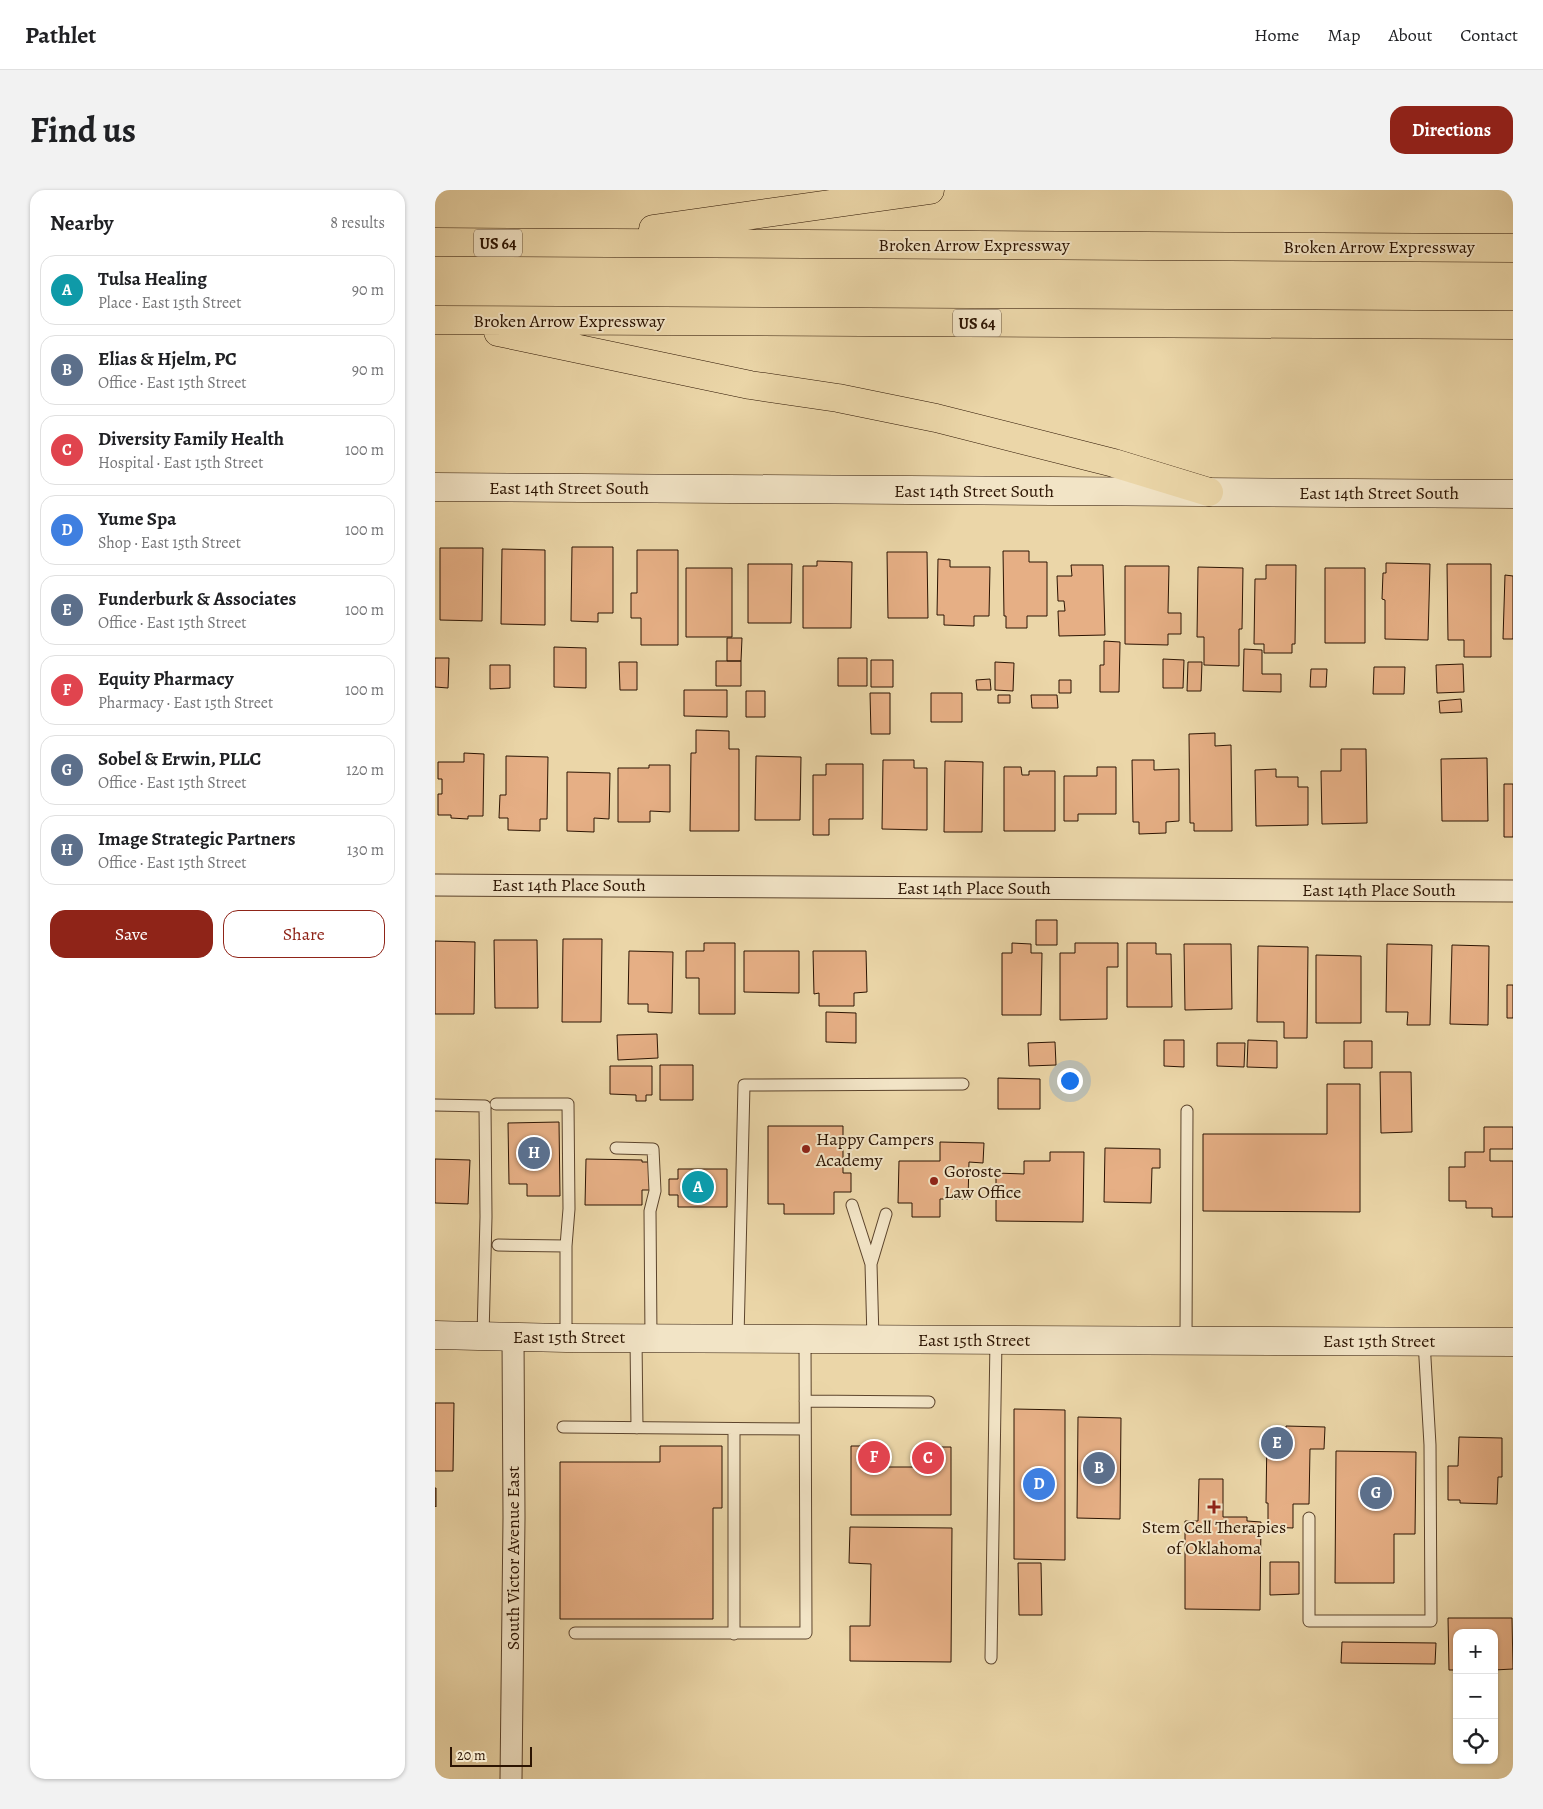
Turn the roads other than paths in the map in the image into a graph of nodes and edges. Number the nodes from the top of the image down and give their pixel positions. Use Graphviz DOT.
graph roads {
  1 [pos="930,190"];
  2 [pos="435,242"];
  3 [pos="560,243"];
  4 [pos="1513,248"];
  5 [pos="438,320"];
  6 [pos="1513,325"];
  7 [pos="435,487"];
  8 [pos="1209,492"];
  9 [pos="1513,494"];
  10 [pos="435,885"];
  11 [pos="1513,891"];
  12 [pos="963,1084"];
  13 [pos="496,1104"];
  14 [pos="435,1105"];
  15 [pos="1187,1111"];
  16 [pos="616,1148"];
  17 [pos="852,1205"];
  18 [pos="886,1214"];
  19 [pos="498,1245"];
  20 [pos="566,1246"];
  21 [pos="871,1264"];
  22 [pos="435,1335"];
  23 [pos="483,1336"];
  24 [pos="513,1337"];
  25 [pos="566,1338"];
  26 [pos="643,1338"];
  27 [pos="737,1338"];
  28 [pos="805,1339"];
  29 [pos="873,1339"];
  30 [pos="996,1340"];
  31 [pos="1186,1340"];
  32 [pos="1424,1341"];
  33 [pos="1513,1342"];
  34 [pos="805,1401"];
  35 [pos="929,1402"];
  36 [pos="563,1427"];
  37 [pos="637,1428"];
  38 [pos="734,1428"];
  39 [pos="805,1430"];
  40 [pos="1309,1518"];
  41 [pos="575,1633"];
  42 [pos="734,1634"];
  43 [pos="991,1658"];
  44 [pos="511,1779"];
  1 -- 3 [label="highway"];
  2 -- 3 [label="highway, Broken Arrow Expressway / US 64"];
  3 -- 4 [label="highway, Broken Arrow Expressway / US 64"];
  5 -- 6 [label="highway, Broken Arrow Expressway / US 64"];
  5 -- 8 [label="highway"];
  7 -- 8 [label="main road, East 14th Street South"];
  8 -- 9 [label="main road, East 14th Street South"];
  10 -- 11 [label="street, East 14th Place South"];
  12 -- 27 [label="lane"];
  13 -- 20 [label="lane"];
  14 -- 23 [label="lane"];
  15 -- 31 [label="lane"];
  16 -- 26 [label="lane"];
  17 -- 21 [label="lane"];
  18 -- 21 [label="lane"];
  19 -- 20 [label="lane"];
  20 -- 25 [label="lane"];
  21 -- 29 [label="lane"];
  22 -- 23 [label="main road, East 15th Street"];
  23 -- 24 [label="main road, East 15th Street"];
  24 -- 25 [label="main road, East 15th Street"];
  24 -- 44 [label="street, South Victor Avenue East"];
  25 -- 26 [label="main road, East 15th Street"];
  26 -- 27 [label="main road, East 15th Street"];
  26 -- 37 [label="lane"];
  27 -- 28 [label="main road, East 15th Street"];
  28 -- 29 [label="main road, East 15th Street"];
  28 -- 34 [label="lane"];
  29 -- 30 [label="main road, East 15th Street"];
  30 -- 31 [label="main road, East 15th Street"];
  30 -- 43 [label="lane"];
  31 -- 32 [label="main road, East 15th Street"];
  32 -- 33 [label="main road, East 15th Street"];
  32 -- 40 [label="lane"];
  34 -- 35 [label="lane"];
  34 -- 39 [label="lane"];
  36 -- 37 [label="lane"];
  37 -- 38 [label="lane"];
  38 -- 39 [label="lane"];
  38 -- 42 [label="lane"];
  39 -- 42 [label="lane"];
  41 -- 42 [label="lane"];
}
